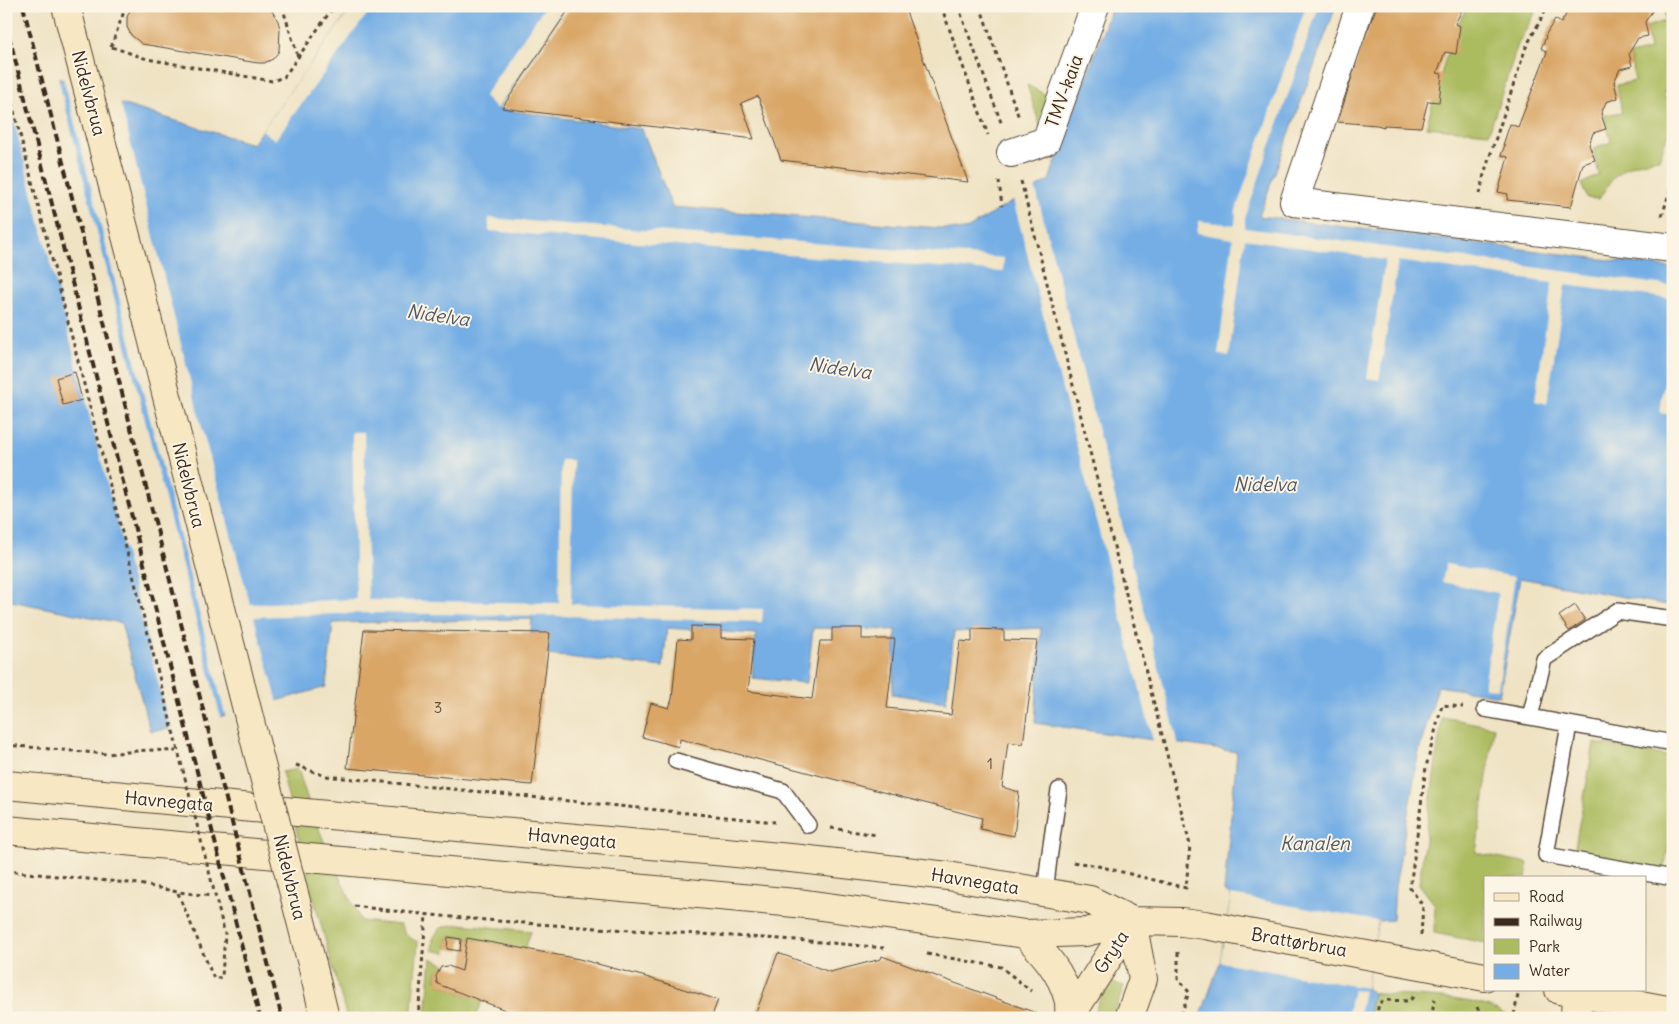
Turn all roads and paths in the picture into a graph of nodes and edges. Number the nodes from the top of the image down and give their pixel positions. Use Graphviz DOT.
graph roads {
  1 [pos="66,6"];
  2 [pos="126,6"];
  3 [pos="282,6"];
  4 [pos="334,6"];
  5 [pos="941,6"];
  6 [pos="958,6"];
  7 [pos="980,6"];
  8 [pos="1096,6"];
  9 [pos="1360,6"];
  10 [pos="1548,6"];
  11 [pos="104,44"];
  12 [pos="112,47"];
  13 [pos="298,58"];
  14 [pos="6,80"];
  15 [pos="1010,146"];
  16 [pos="1673,181"];
  17 [pos="1022,182"];
  18 [pos="1481,189"];
  19 [pos="1663,212"];
  20 [pos="1673,248"];
  21 [pos="1673,620"];
  22 [pos="1485,709"];
  23 [pos="1530,718"];
  24 [pos="1569,724"];
  25 [pos="1673,743"];
  26 [pos="6,745"];
  27 [pos="176,751"];
  28 [pos="676,761"];
  29 [pos="296,765"];
  30 [pos="6,785"];
  31 [pos="1059,790"];
  32 [pos="808,825"];
  33 [pos="6,830"];
  34 [pos="885,836"];
  35 [pos="1094,865"];
  36 [pos="6,871"];
  37 [pos="1673,878"];
  38 [pos="178,892"];
  39 [pos="1045,893"];
  40 [pos="212,896"];
  41 [pos="354,906"];
  42 [pos="426,915"];
  43 [pos="1132,921"];
  44 [pos="1225,929"];
  45 [pos="1025,934"];
  46 [pos="1420,935"];
  47 [pos="892,948"];
  48 [pos="920,952"];
  49 [pos="1178,952"];
  50 [pos="1484,977"];
  51 [pos="1418,991"];
  52 [pos="1519,992"];
  53 [pos="1033,993"];
  54 [pos="1437,994"];
  55 [pos="1570,1000"];
  56 [pos="1673,1011"];
  57 [pos="1514,1015"];
  58 [pos="326,1018"];
  59 [pos="418,1018"];
  60 [pos="1069,1018"];
  61 [pos="1129,1018"];
  62 [pos="1180,1018"];
  63 [pos="1376,1018"];
  64 [pos="1431,1018"];
  1 -- 58 [label="main road, Nidelvbrua, bridge"];
  2 -- 12 [label="path"];
  3 -- 13 [label="path"];
  4 -- 13 [label="path"];
  5 -- 15 [label="path"];
  6 -- 15 [label="path"];
  7 -- 15 [label="path"];
  8 -- 15 [label="street, TMV-kaia"];
  9 -- 20 [label="street"];
  10 -- 18 [label="path"];
  11 -- 12 [label="path"];
  12 -- 13 [label="path"];
  14 -- 38 [label="path, bridge"];
  16 -- 19 [label="path"];
  17 -- 35 [label="path"];
  21 -- 23 [label="lane"];
  22 -- 23 [label="lane"];
  22 -- 46 [label="path"];
  23 -- 24 [label="lane"];
  24 -- 25 [label="lane"];
  24 -- 37 [label="lane"];
  26 -- 27 [label="path"];
  28 -- 32 [label="lane"];
  29 -- 32 [label="path"];
  30 -- 39 [label="main road, Havnegata"];
  31 -- 39 [label="lane"];
  32 -- 34 [label="path"];
  33 -- 45 [label="main road, Havnegata"];
  36 -- 38 [label="path"];
  38 -- 40 [label="path"];
  39 -- 43 [label="main road, Havnegata"];
  41 -- 42 [label="path"];
  42 -- 47 [label="path"];
  42 -- 59 [label="path"];
  43 -- 44 [label="main road, Havnegata"];
  43 -- 45 [label="main road, Havnegata"];
  43 -- 60 [label="main road, Gryta"];
  43 -- 61 [label="main road, Gryta"];
  44 -- 50 [label="main road, Brattørbrua"];
  45 -- 60 [label="main road"];
  48 -- 53 [label="path"];
  49 -- 62 [label="path"];
  51 -- 63 [label="path"];
  52 -- 57 [label="path"];
  54 -- 64 [label="path"];
  55 -- 56 [label="main road"];
}
